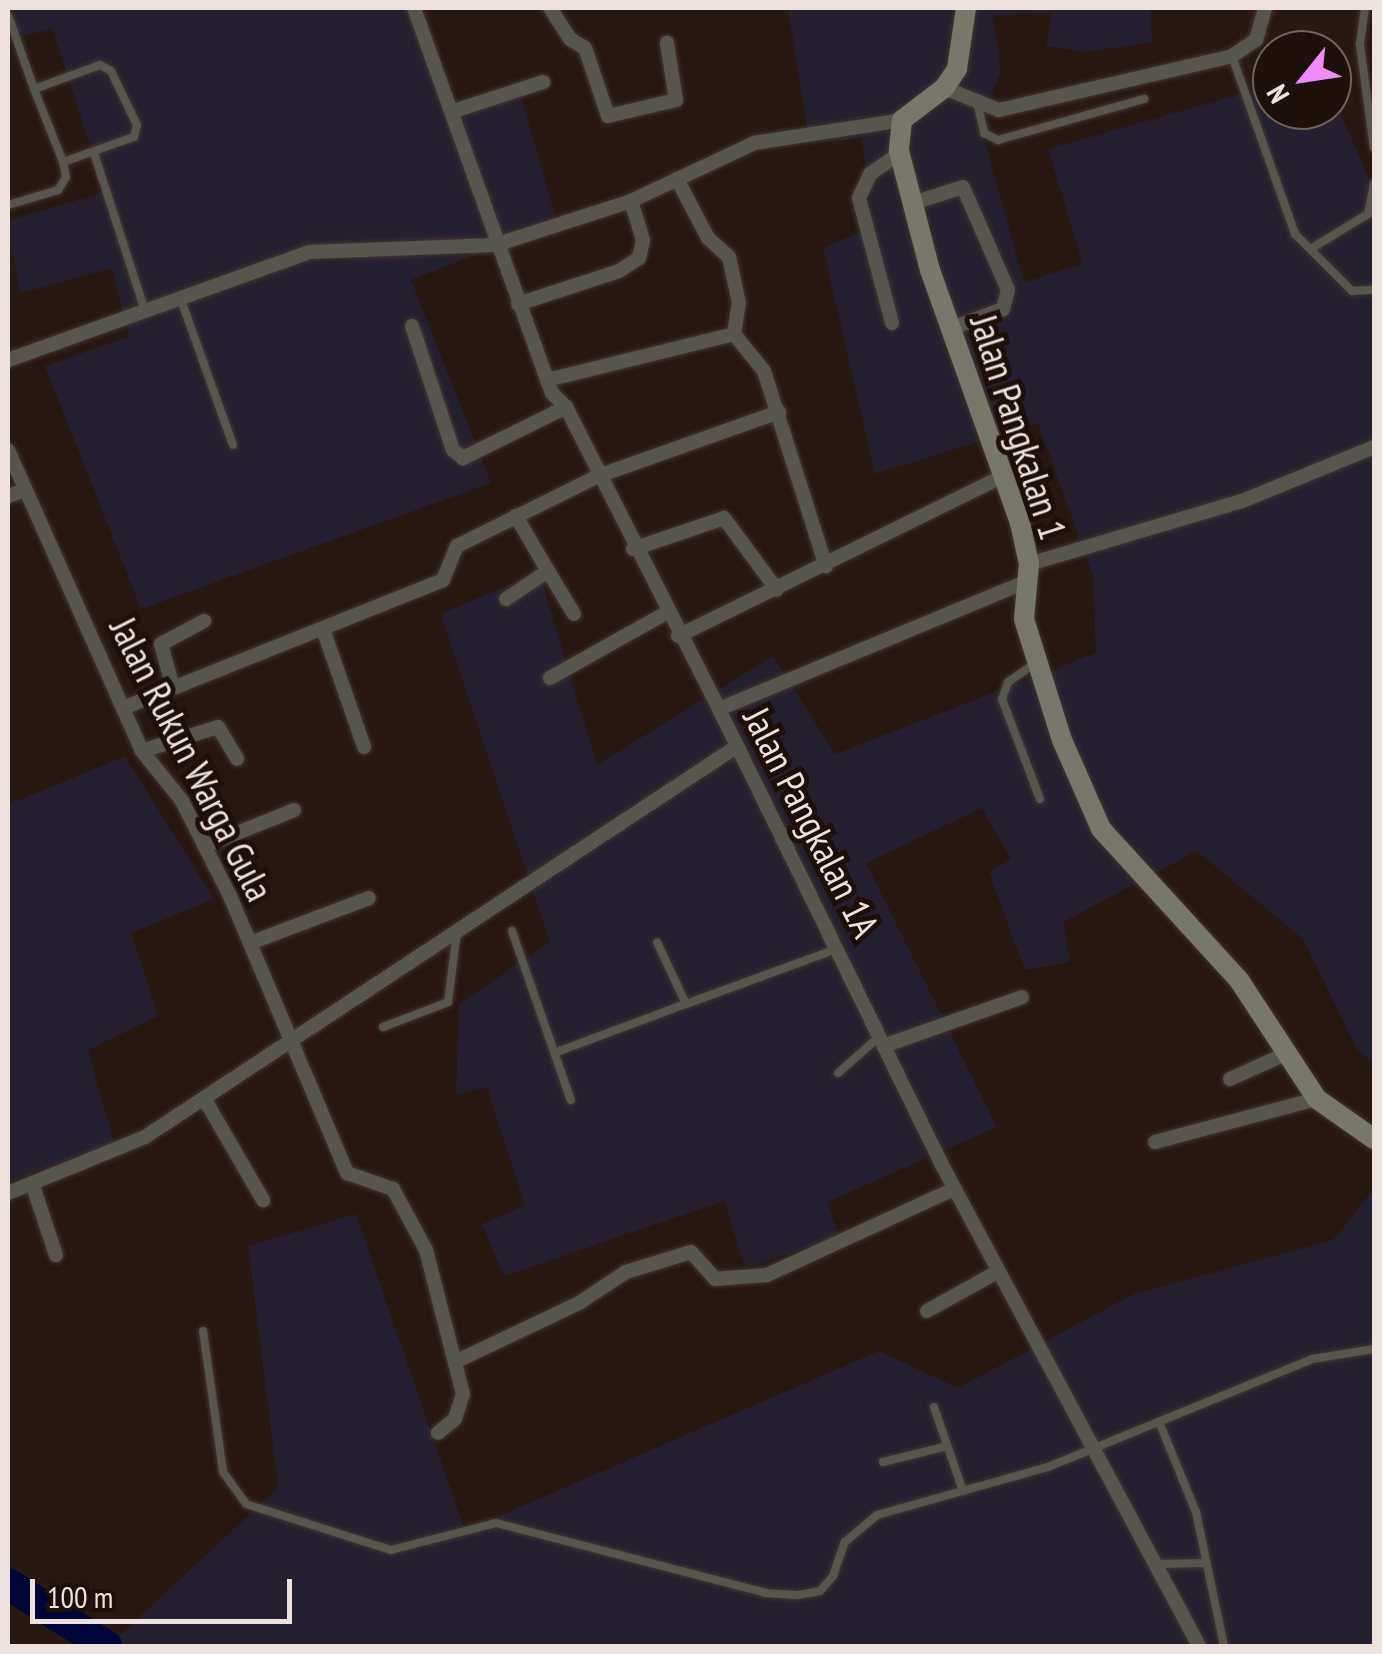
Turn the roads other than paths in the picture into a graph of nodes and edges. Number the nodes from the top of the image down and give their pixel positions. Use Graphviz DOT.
graph roads {
  1 [pos="550,8"];
  2 [pos="966,8"];
  3 [pos="1265,8"];
  4 [pos="1364,8"];
  5 [pos="420,9"];
  6 [pos="8,15"];
  7 [pos="667,42"];
  8 [pos="1232,56"];
  9 [pos="543,82"];
  10 [pos="944,88"];
  11 [pos="34,89"];
  12 [pos="1144,99"];
  13 [pos="978,106"];
  14 [pos="454,111"];
  15 [pos="902,120"];
  16 [pos="1374,148"];
  17 [pos="94,153"];
  18 [pos="900,154"];
  19 [pos="63,162"];
  20 [pos="677,179"];
  21 [pos="1374,184"];
  22 [pos="632,201"];
  23 [pos="912,203"];
  24 [pos="8,204"];
  25 [pos="496,245"];
  26 [pos="1312,248"];
  27 [pos="1374,290"];
  28 [pos="180,297"];
  29 [pos="518,304"];
  30 [pos="145,311"];
  31 [pos="892,324"];
  32 [pos="412,326"];
  33 [pos="950,328"];
  34 [pos="734,334"];
  35 [pos="8,360"];
  36 [pos="546,380"];
  37 [pos="566,407"];
  38 [pos="779,412"];
  39 [pos="233,445"];
  40 [pos="1374,447"];
  41 [pos="8,450"];
  42 [pos="598,476"];
  43 [pos="1004,476"];
  44 [pos="24,490"];
  45 [pos="8,496"];
  46 [pos="516,516"];
  47 [pos="633,549"];
  48 [pos="826,566"];
  49 [pos="548,571"];
  50 [pos="1027,573"];
  51 [pos="777,590"];
  52 [pos="506,599"];
  53 [pos="666,613"];
  54 [pos="574,614"];
  55 [pos="204,622"];
  56 [pos="324,628"];
  57 [pos="678,636"];
  58 [pos="1037,662"];
  59 [pos="550,678"];
  60 [pos="172,684"];
  61 [pos="123,708"];
  62 [pos="718,709"];
  63 [pos="364,747"];
  64 [pos="736,747"];
  65 [pos="142,751"];
  66 [pos="237,759"];
  67 [pos="1040,799"];
  68 [pos="294,810"];
  69 [pos="204,846"];
  70 [pos="369,898"];
  71 [pos="457,932"];
  72 [pos="512,932"];
  73 [pos="657,942"];
  74 [pos="250,944"];
  75 [pos="839,948"];
  76 [pos="1022,996"];
  77 [pos="686,1004"];
  78 [pos="383,1027"];
  79 [pos="884,1040"];
  80 [pos="292,1044"];
  81 [pos="554,1053"];
  82 [pos="1283,1055"];
  83 [pos="838,1074"];
  84 [pos="1230,1080"];
  85 [pos="1317,1099"];
  86 [pos="205,1100"];
  87 [pos="571,1100"];
  88 [pos="1374,1138"];
  89 [pos="1155,1142"];
  90 [pos="32,1183"];
  91 [pos="954,1189"];
  92 [pos="8,1193"];
  93 [pos="263,1200"];
  94 [pos="56,1255"];
  95 [pos="997,1272"];
  96 [pos="927,1311"];
  97 [pos="203,1331"];
  98 [pos="1374,1349"];
  99 [pos="459,1360"];
  100 [pos="934,1407"];
  101 [pos="1160,1424"];
  102 [pos="438,1433"];
  103 [pos="947,1446"];
  104 [pos="1096,1448"];
  105 [pos="883,1462"];
  106 [pos="963,1491"];
  107 [pos="1207,1563"];
  108 [pos="1154,1564"];
  109 [pos="1199,1646"];
  110 [pos="1224,1646"];
  1 -- 7 [label="street"];
  2 -- 10 [label="main road"];
  3 -- 8 [label="street"];
  4 -- 16 [label="lane"];
  5 -- 14 [label="street, Jalan Pangkalan 1A"];
  6 -- 11 [label="lane"];
  8 -- 13 [label="street"];
  8 -- 26 [label="lane"];
  9 -- 14 [label="street"];
  10 -- 13 [label="street"];
  10 -- 15 [label="main road"];
  11 -- 17 [label="lane"];
  11 -- 19 [label="lane"];
  12 -- 13 [label="lane"];
  14 -- 25 [label="street, Jalan Pangkalan 1A"];
  15 -- 18 [label="main road, Jalan Pangkalan 1"];
  15 -- 20 [label="street"];
  17 -- 19 [label="lane"];
  17 -- 30 [label="lane"];
  18 -- 23 [label="main road, Jalan Pangkalan 1"];
  18 -- 31 [label="street"];
  19 -- 24 [label="lane"];
  20 -- 22 [label="street"];
  20 -- 34 [label="street"];
  21 -- 26 [label="lane"];
  22 -- 25 [label="street"];
  22 -- 29 [label="street"];
  23 -- 33 [label="main road, Jalan Pangkalan 1"];
  23 -- 33 [label="street"];
  25 -- 28 [label="street"];
  25 -- 29 [label="street, Jalan Pangkalan 1A"];
  26 -- 27 [label="lane"];
  28 -- 30 [label="street"];
  28 -- 39 [label="lane"];
  29 -- 36 [label="street, Jalan Pangkalan 1A"];
  30 -- 35 [label="street"];
  32 -- 37 [label="street"];
  33 -- 43 [label="main road, Jalan Pangkalan 1"];
  34 -- 36 [label="street"];
  34 -- 38 [label="street"];
  36 -- 37 [label="street, Jalan Pangkalan 1A"];
  37 -- 42 [label="street, Jalan Pangkalan 1A"];
  38 -- 42 [label="street"];
  38 -- 48 [label="street"];
  40 -- 50 [label="street"];
  41 -- 44 [label="street, Jalan Rukun Warga Gula"];
  42 -- 46 [label="street"];
  42 -- 47 [label="street, Jalan Pangkalan 1A"];
  43 -- 48 [label="street"];
  43 -- 50 [label="main road, Jalan Pangkalan 1"];
  44 -- 45 [label="street"];
  44 -- 61 [label="street, Jalan Rukun Warga Gula"];
  46 -- 49 [label="street"];
  46 -- 56 [label="street"];
  47 -- 51 [label="street"];
  47 -- 53 [label="street, Jalan Pangkalan 1A"];
  48 -- 51 [label="street"];
  49 -- 52 [label="street"];
  49 -- 54 [label="street"];
  50 -- 58 [label="main road, Jalan Pangkalan 1"];
  50 -- 62 [label="street"];
  51 -- 57 [label="street"];
  53 -- 57 [label="street, Jalan Pangkalan 1A"];
  53 -- 59 [label="street"];
  55 -- 60 [label="street"];
  56 -- 61 [label="street"];
  56 -- 63 [label="street"];
  57 -- 62 [label="street, Jalan Pangkalan 1A"];
  58 -- 67 [label="lane"];
  58 -- 82 [label="main road, Jalan Pangkalan 1"];
  61 -- 65 [label="street, Jalan Rukun Warga Gula"];
  62 -- 64 [label="street, Jalan Pangkalan 1A"];
  64 -- 71 [label="street"];
  64 -- 75 [label="street, Jalan Pangkalan 1A"];
  65 -- 66 [label="street"];
  65 -- 69 [label="street, Jalan Rukun Warga Gula"];
  68 -- 69 [label="street"];
  69 -- 74 [label="street, Jalan Rukun Warga Gula"];
  70 -- 74 [label="street"];
  71 -- 78 [label="lane"];
  71 -- 80 [label="street"];
  72 -- 81 [label="lane"];
  73 -- 77 [label="lane"];
  74 -- 80 [label="street, Jalan Rukun Warga Gula"];
  75 -- 77 [label="lane"];
  75 -- 79 [label="street, Jalan Pangkalan 1A"];
  76 -- 79 [label="street"];
  77 -- 81 [label="lane"];
  79 -- 83 [label="lane"];
  79 -- 91 [label="street, Jalan Pangkalan 1A"];
  80 -- 86 [label="street"];
  80 -- 99 [label="street, Jalan Rukun Warga Gula"];
  81 -- 87 [label="lane"];
  82 -- 84 [label="street"];
  82 -- 85 [label="main road, Jalan Pangkalan 1"];
  85 -- 88 [label="main road, Jalan Pangkalan 1"];
  85 -- 89 [label="street"];
  86 -- 90 [label="street"];
  86 -- 93 [label="street"];
  90 -- 92 [label="street"];
  90 -- 94 [label="street"];
  91 -- 95 [label="street, Jalan Pangkalan 1A"];
  91 -- 99 [label="street"];
  95 -- 96 [label="street"];
  95 -- 104 [label="street, Jalan Pangkalan 1A"];
  97 -- 106 [label="lane"];
  98 -- 101 [label="lane"];
  99 -- 102 [label="street, Jalan Rukun Warga Gula"];
  100 -- 103 [label="lane"];
  101 -- 104 [label="lane"];
  101 -- 107 [label="lane"];
  103 -- 105 [label="lane"];
  103 -- 106 [label="lane"];
  104 -- 106 [label="lane"];
  104 -- 108 [label="street, Jalan Pangkalan 1A"];
  107 -- 108 [label="lane"];
  107 -- 110 [label="lane"];
  108 -- 109 [label="street, Jalan Pangkalan 1A"];
}
